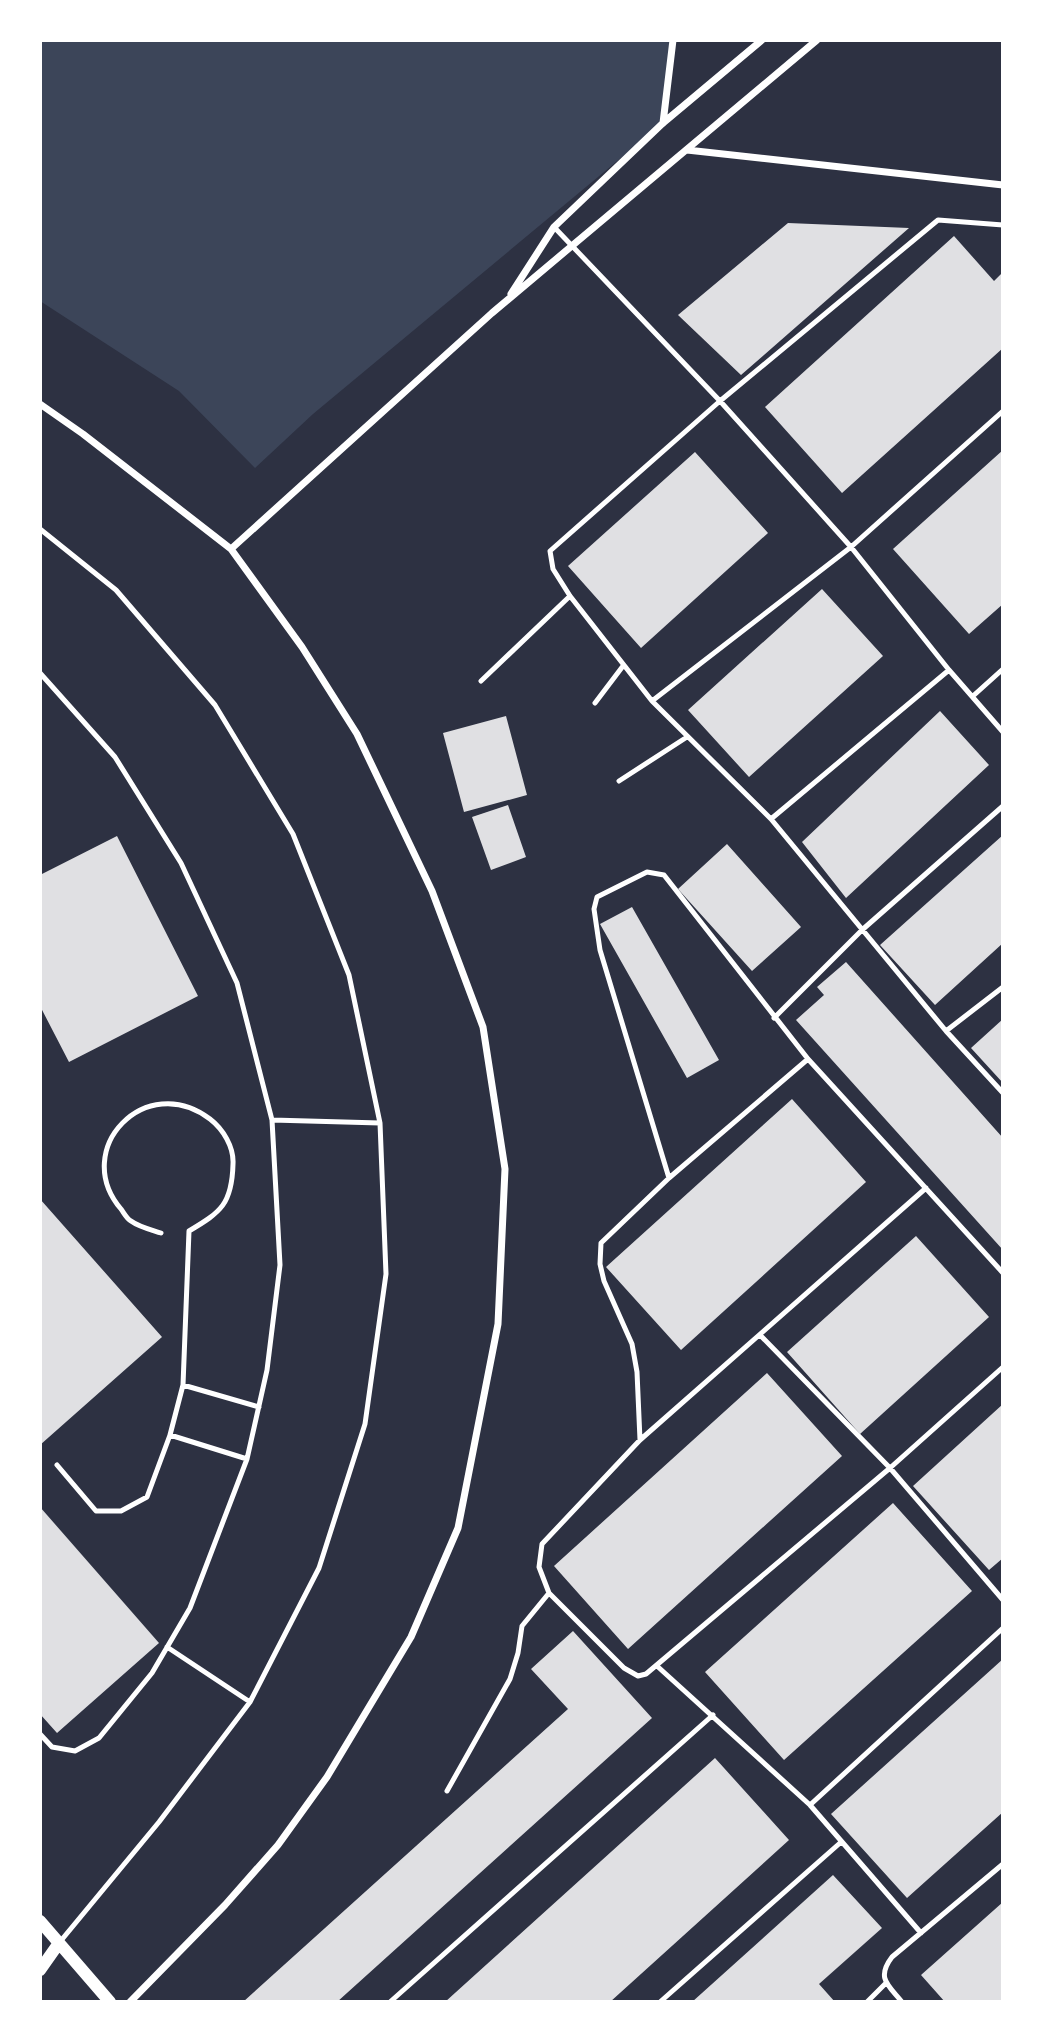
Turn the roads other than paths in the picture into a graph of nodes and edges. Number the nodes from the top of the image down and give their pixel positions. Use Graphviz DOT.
graph roads {
  1 [pos="673,40"];
  2 [pos="762,40"];
  3 [pos="817,40"];
  4 [pos="663,123"];
  5 [pos="687,150"];
  6 [pos="1003,185"];
  7 [pos="1003,225"];
  8 [pos="554,228"];
  9 [pos="572,247"];
  10 [pos="506,302"];
  11 [pos="720,401"];
  12 [pos="40,404"];
  13 [pos="1003,411"];
  14 [pos="40,528"];
  15 [pos="851,547"];
  16 [pos="231,549"];
  17 [pos="570,596"];
  18 [pos="623,666"];
  19 [pos="949,670"];
  20 [pos="1003,670"];
  21 [pos="40,673"];
  22 [pos="481,681"];
  23 [pos="973,696"];
  24 [pos="652,701"];
  25 [pos="596,703"];
  26 [pos="1003,732"];
  27 [pos="687,737"];
  28 [pos="619,781"];
  29 [pos="1003,806"];
  30 [pos="771,819"];
  31 [pos="862,930"];
  32 [pos="1003,987"];
  33 [pos="774,1018"];
  34 [pos="946,1031"];
  35 [pos="808,1059"];
  36 [pos="1003,1093"];
  37 [pos="272,1120"];
  38 [pos="380,1123"];
  39 [pos="669,1178"];
  40 [pos="926,1188"];
  41 [pos="161,1233"];
  42 [pos="1003,1273"];
  43 [pos="761,1336"];
  44 [pos="1003,1367"];
  45 [pos="183,1385"];
  46 [pos="259,1407"];
  47 [pos="170,1435"];
  48 [pos="640,1440"];
  49 [pos="247,1459"];
  50 [pos="57,1465"];
  51 [pos="890,1468"];
  52 [pos="549,1593"];
  53 [pos="1003,1600"];
  54 [pos="1003,1628"];
  55 [pos="167,1647"];
  56 [pos="657,1666"];
  57 [pos="250,1702"];
  58 [pos="713,1715"];
  59 [pos="40,1734"];
  60 [pos="447,1791"];
  61 [pos="810,1805"];
  62 [pos="840,1843"];
  63 [pos="1003,1864"];
  64 [pos="40,1922"];
  65 [pos="921,1933"];
  66 [pos="59,1942"];
  67 [pos="40,1970"];
  68 [pos="886,1983"];
  69 [pos="110,2002"];
  70 [pos="130,2002"];
  71 [pos="390,2002"];
  72 [pos="660,2002"];
  73 [pos="867,2002"];
  74 [pos="902,2002"];
  1 -- 4 [label="street"];
  2 -- 4 [label="street"];
  3 -- 5 [label="street"];
  4 -- 8 [label="street"];
  5 -- 6 [label="street"];
  5 -- 9 [label="street"];
  7 -- 11 [label="lane"];
  8 -- 9 [label="lane"];
  8 -- 10 [label="street"];
  9 -- 10 [label="street"];
  9 -- 11 [label="lane"];
  10 -- 16 [label="street"];
  11 -- 15 [label="lane"];
  11 -- 17 [label="lane"];
  12 -- 16 [label="street"];
  13 -- 15 [label="lane"];
  14 -- 38 [label="lane"];
  15 -- 19 [label="lane"];
  15 -- 24 [label="lane"];
  16 -- 70 [label="street"];
  17 -- 18 [label="lane"];
  17 -- 22 [label="lane"];
  18 -- 24 [label="lane"];
  18 -- 25 [label="lane"];
  19 -- 23 [label="lane"];
  19 -- 30 [label="lane"];
  20 -- 23 [label="lane"];
  21 -- 37 [label="lane"];
  23 -- 26 [label="lane"];
  24 -- 27 [label="lane"];
  27 -- 28 [label="lane"];
  27 -- 30 [label="lane"];
  29 -- 31 [label="lane"];
  30 -- 31 [label="lane"];
  31 -- 33 [label="lane"];
  31 -- 34 [label="lane"];
  32 -- 34 [label="lane"];
  33 -- 35 [label="lane"];
  33 -- 39 [label="lane"];
  34 -- 36 [label="lane"];
  35 -- 39 [label="lane"];
  35 -- 40 [label="lane"];
  37 -- 38 [label="lane"];
  37 -- 46 [label="lane"];
  38 -- 57 [label="lane"];
  39 -- 48 [label="lane"];
  40 -- 42 [label="lane"];
  40 -- 43 [label="lane"];
  41 -- 45 [label="lane"];
  43 -- 48 [label="lane"];
  43 -- 51 [label="lane"];
  44 -- 51 [label="lane"];
  45 -- 46 [label="lane"];
  45 -- 47 [label="lane"];
  46 -- 49 [label="lane"];
  47 -- 49 [label="lane"];
  47 -- 50 [label="lane"];
  48 -- 52 [label="lane"];
  49 -- 55 [label="lane"];
  51 -- 53 [label="lane"];
  51 -- 56 [label="lane"];
  52 -- 56 [label="lane"];
  52 -- 60 [label="lane"];
  54 -- 61 [label="lane"];
  55 -- 57 [label="lane"];
  55 -- 59 [label="lane"];
  56 -- 58 [label="lane"];
  57 -- 66 [label="lane"];
  58 -- 61 [label="lane"];
  58 -- 71 [label="lane"];
  61 -- 62 [label="lane"];
  62 -- 65 [label="lane"];
  62 -- 72 [label="lane"];
  63 -- 65 [label="lane"];
  64 -- 66 [label="street"];
  65 -- 68 [label="lane"];
  66 -- 67 [label="street"];
  66 -- 69 [label="street"];
  68 -- 73 [label="lane"];
  68 -- 74 [label="lane"];
}
